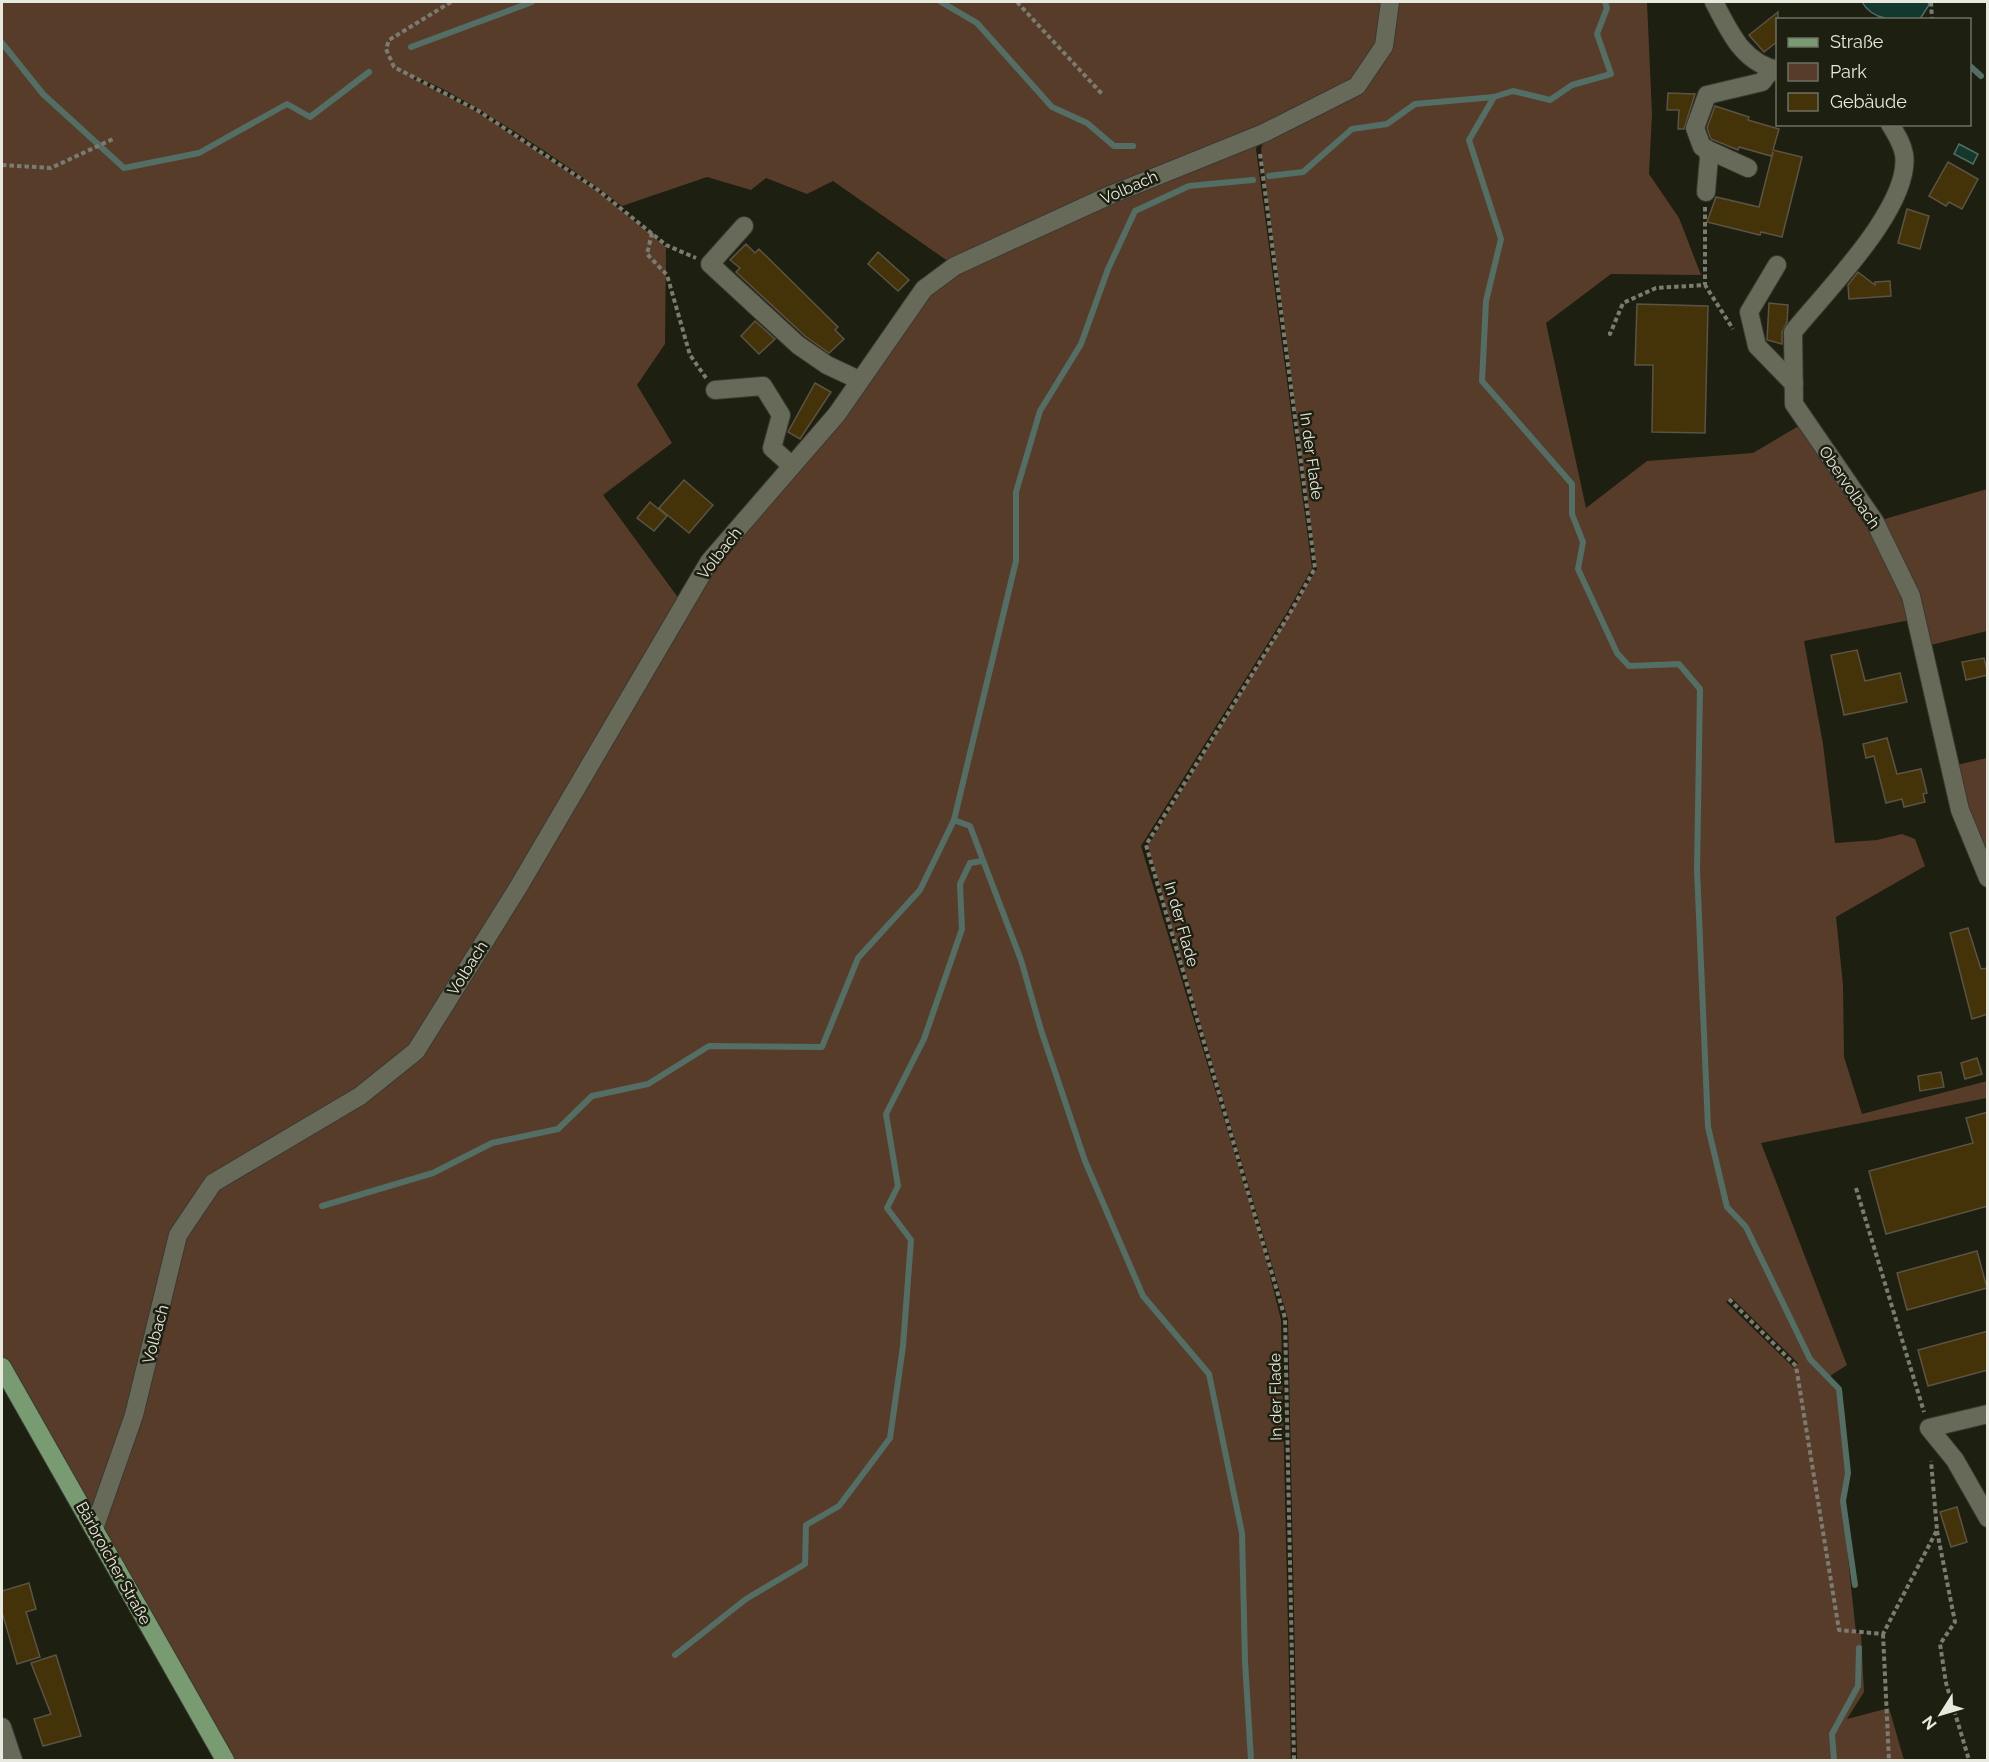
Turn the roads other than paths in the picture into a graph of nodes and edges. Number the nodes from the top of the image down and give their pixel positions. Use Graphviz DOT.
graph roads {
  1 [pos="1390,2"];
  2 [pos="1714,2"];
  3 [pos="1775,69"];
  4 [pos="1891,126"];
  5 [pos="1707,149"];
  6 [pos="1748,168"];
  7 [pos="1706,192"];
  8 [pos="744,226"];
  9 [pos="1777,265"];
  10 [pos="859,380"];
  11 [pos="1794,384"];
  12 [pos="715,390"];
  13 [pos="792,466"];
  14 [pos="1988,878"];
  15 [pos="2,1367"];
  16 [pos="7,1387"];
  17 [pos="1988,1414"];
  18 [pos="1988,1518"];
  19 [pos="94,1529"];
  20 [pos="2,1727"];
  21 [pos="13,1761"];
  22 [pos="225,1761"];
  1 -- 10 [label="street, Volbach"];
  2 -- 3 [label="street"];
  3 -- 5 [label="street"];
  4 -- 11 [label="street, Obervolbach"];
  5 -- 6 [label="street"];
  5 -- 7 [label="street"];
  8 -- 10 [label="street"];
  9 -- 11 [label="street"];
  10 -- 13 [label="street, Volbach"];
  11 -- 14 [label="street, Obervolbach"];
  12 -- 13 [label="street"];
  13 -- 19 [label="street, Volbach"];
  15 -- 16 [label="main road, Bärbroicher Straße"];
  16 -- 19 [label="main road, Bärbroicher Straße"];
  17 -- 18 [label="street"];
  19 -- 22 [label="main road, Bärbroicher Straße"];
  20 -- 21 [label="street"];
}
